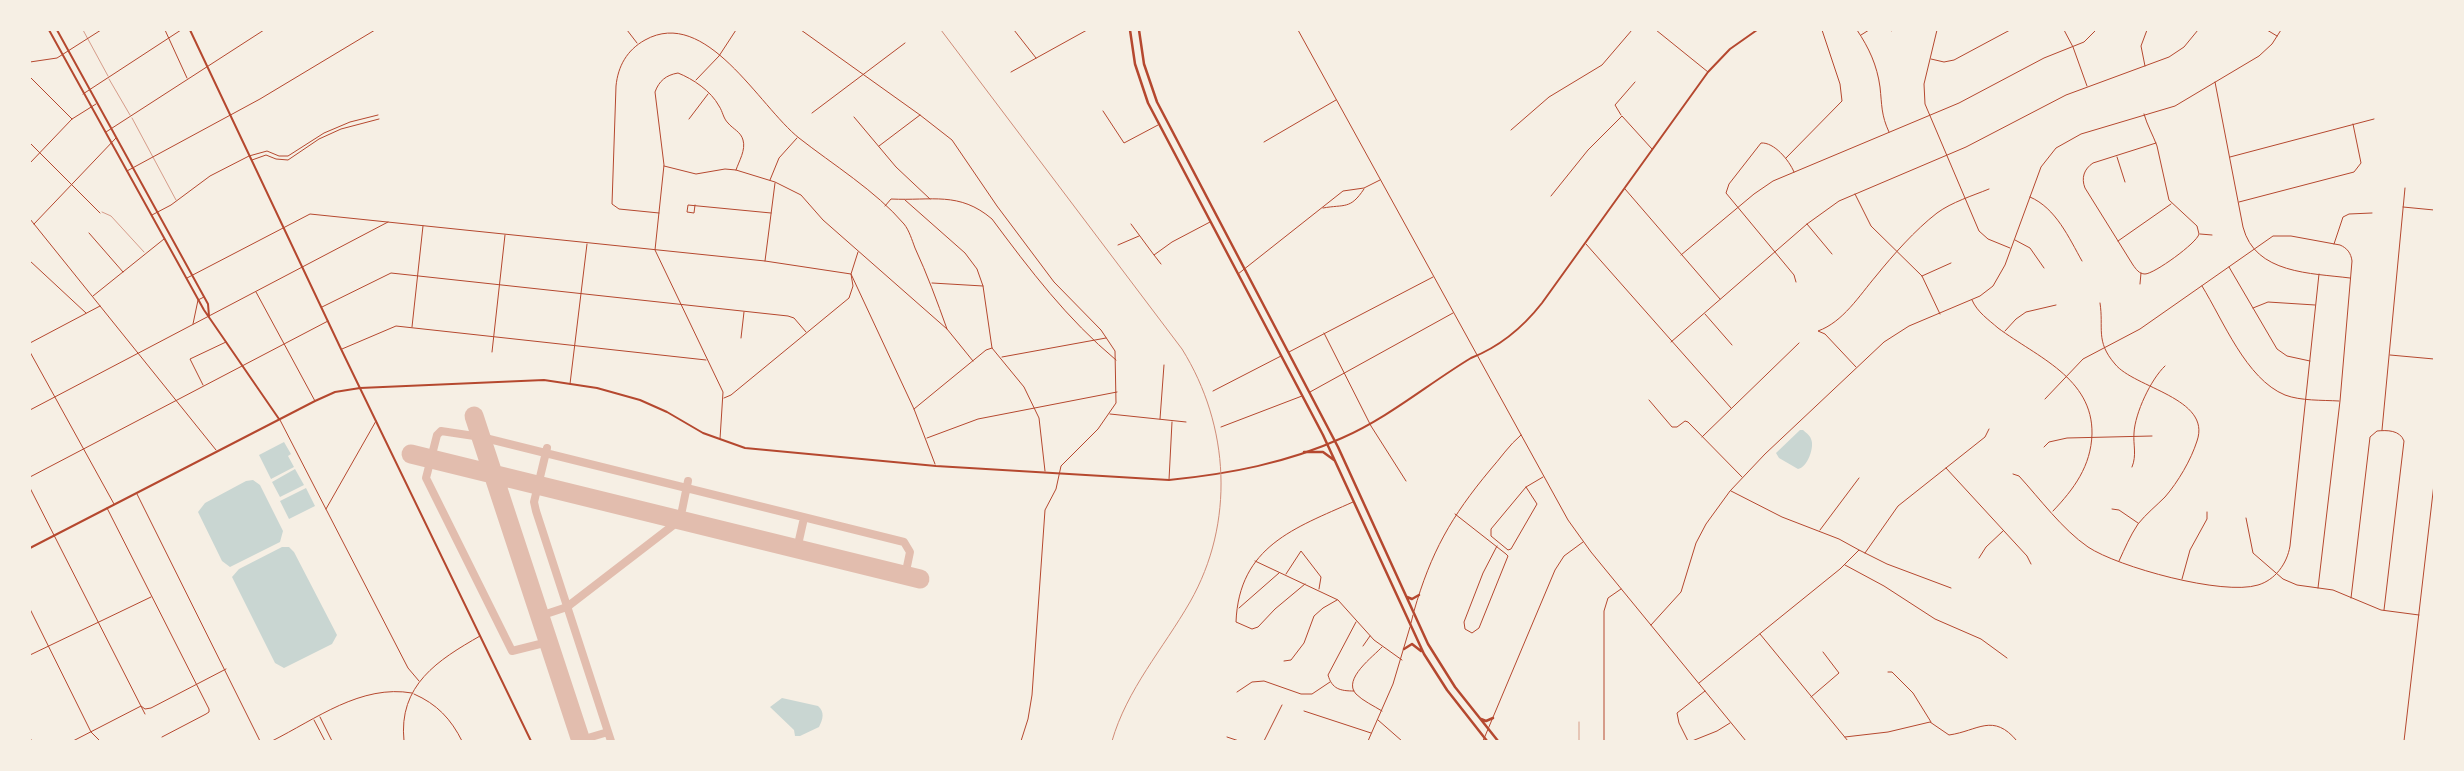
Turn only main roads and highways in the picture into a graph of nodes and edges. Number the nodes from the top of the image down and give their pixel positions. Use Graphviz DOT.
graph roads {
  1 [pos="49,30"];
  2 [pos="57,30"];
  3 [pos="190,30"];
  4 [pos="1130,30"];
  5 [pos="1139,30"];
  6 [pos="1757,30"];
  7 [pos="209,316"];
  8 [pos="360,388"];
  9 [pos="279,419"];
  10 [pos="1335,441"];
  11 [pos="1327,444"];
  12 [pos="1304,452"];
  13 [pos="1337,463"];
  14 [pos="30,548"];
  15 [pos="1404,594"];
  16 [pos="1419,595"];
  17 [pos="1404,649"];
  18 [pos="1424,654"];
  19 [pos="1493,718"];
  20 [pos="1480,719"];
  21 [pos="1485,740"];
  22 [pos="531,741"];
  23 [pos="1498,741"];
  1 -- 7 [label="main road"];
  2 -- 7 [label="main road"];
  3 -- 8 [label="main road"];
  4 -- 11 [label="highway"];
  5 -- 10 [label="highway"];
  6 -- 10 [label="main road"];
  7 -- 9 [label="main road"];
  8 -- 9 [label="main road"];
  8 -- 12 [label="main road"];
  8 -- 22 [label="main road"];
  9 -- 14 [label="main road"];
  10 -- 11 [label="main road"];
  10 -- 15 [label="highway"];
  11 -- 12 [label="main road"];
  11 -- 13 [label="highway"];
  12 -- 13 [label="highway"];
  13 -- 18 [label="highway"];
  15 -- 16 [label="highway"];
  15 -- 20 [label="highway"];
  17 -- 18 [label="highway"];
  18 -- 21 [label="highway"];
  19 -- 20 [label="highway"];
  20 -- 23 [label="highway"];
}
